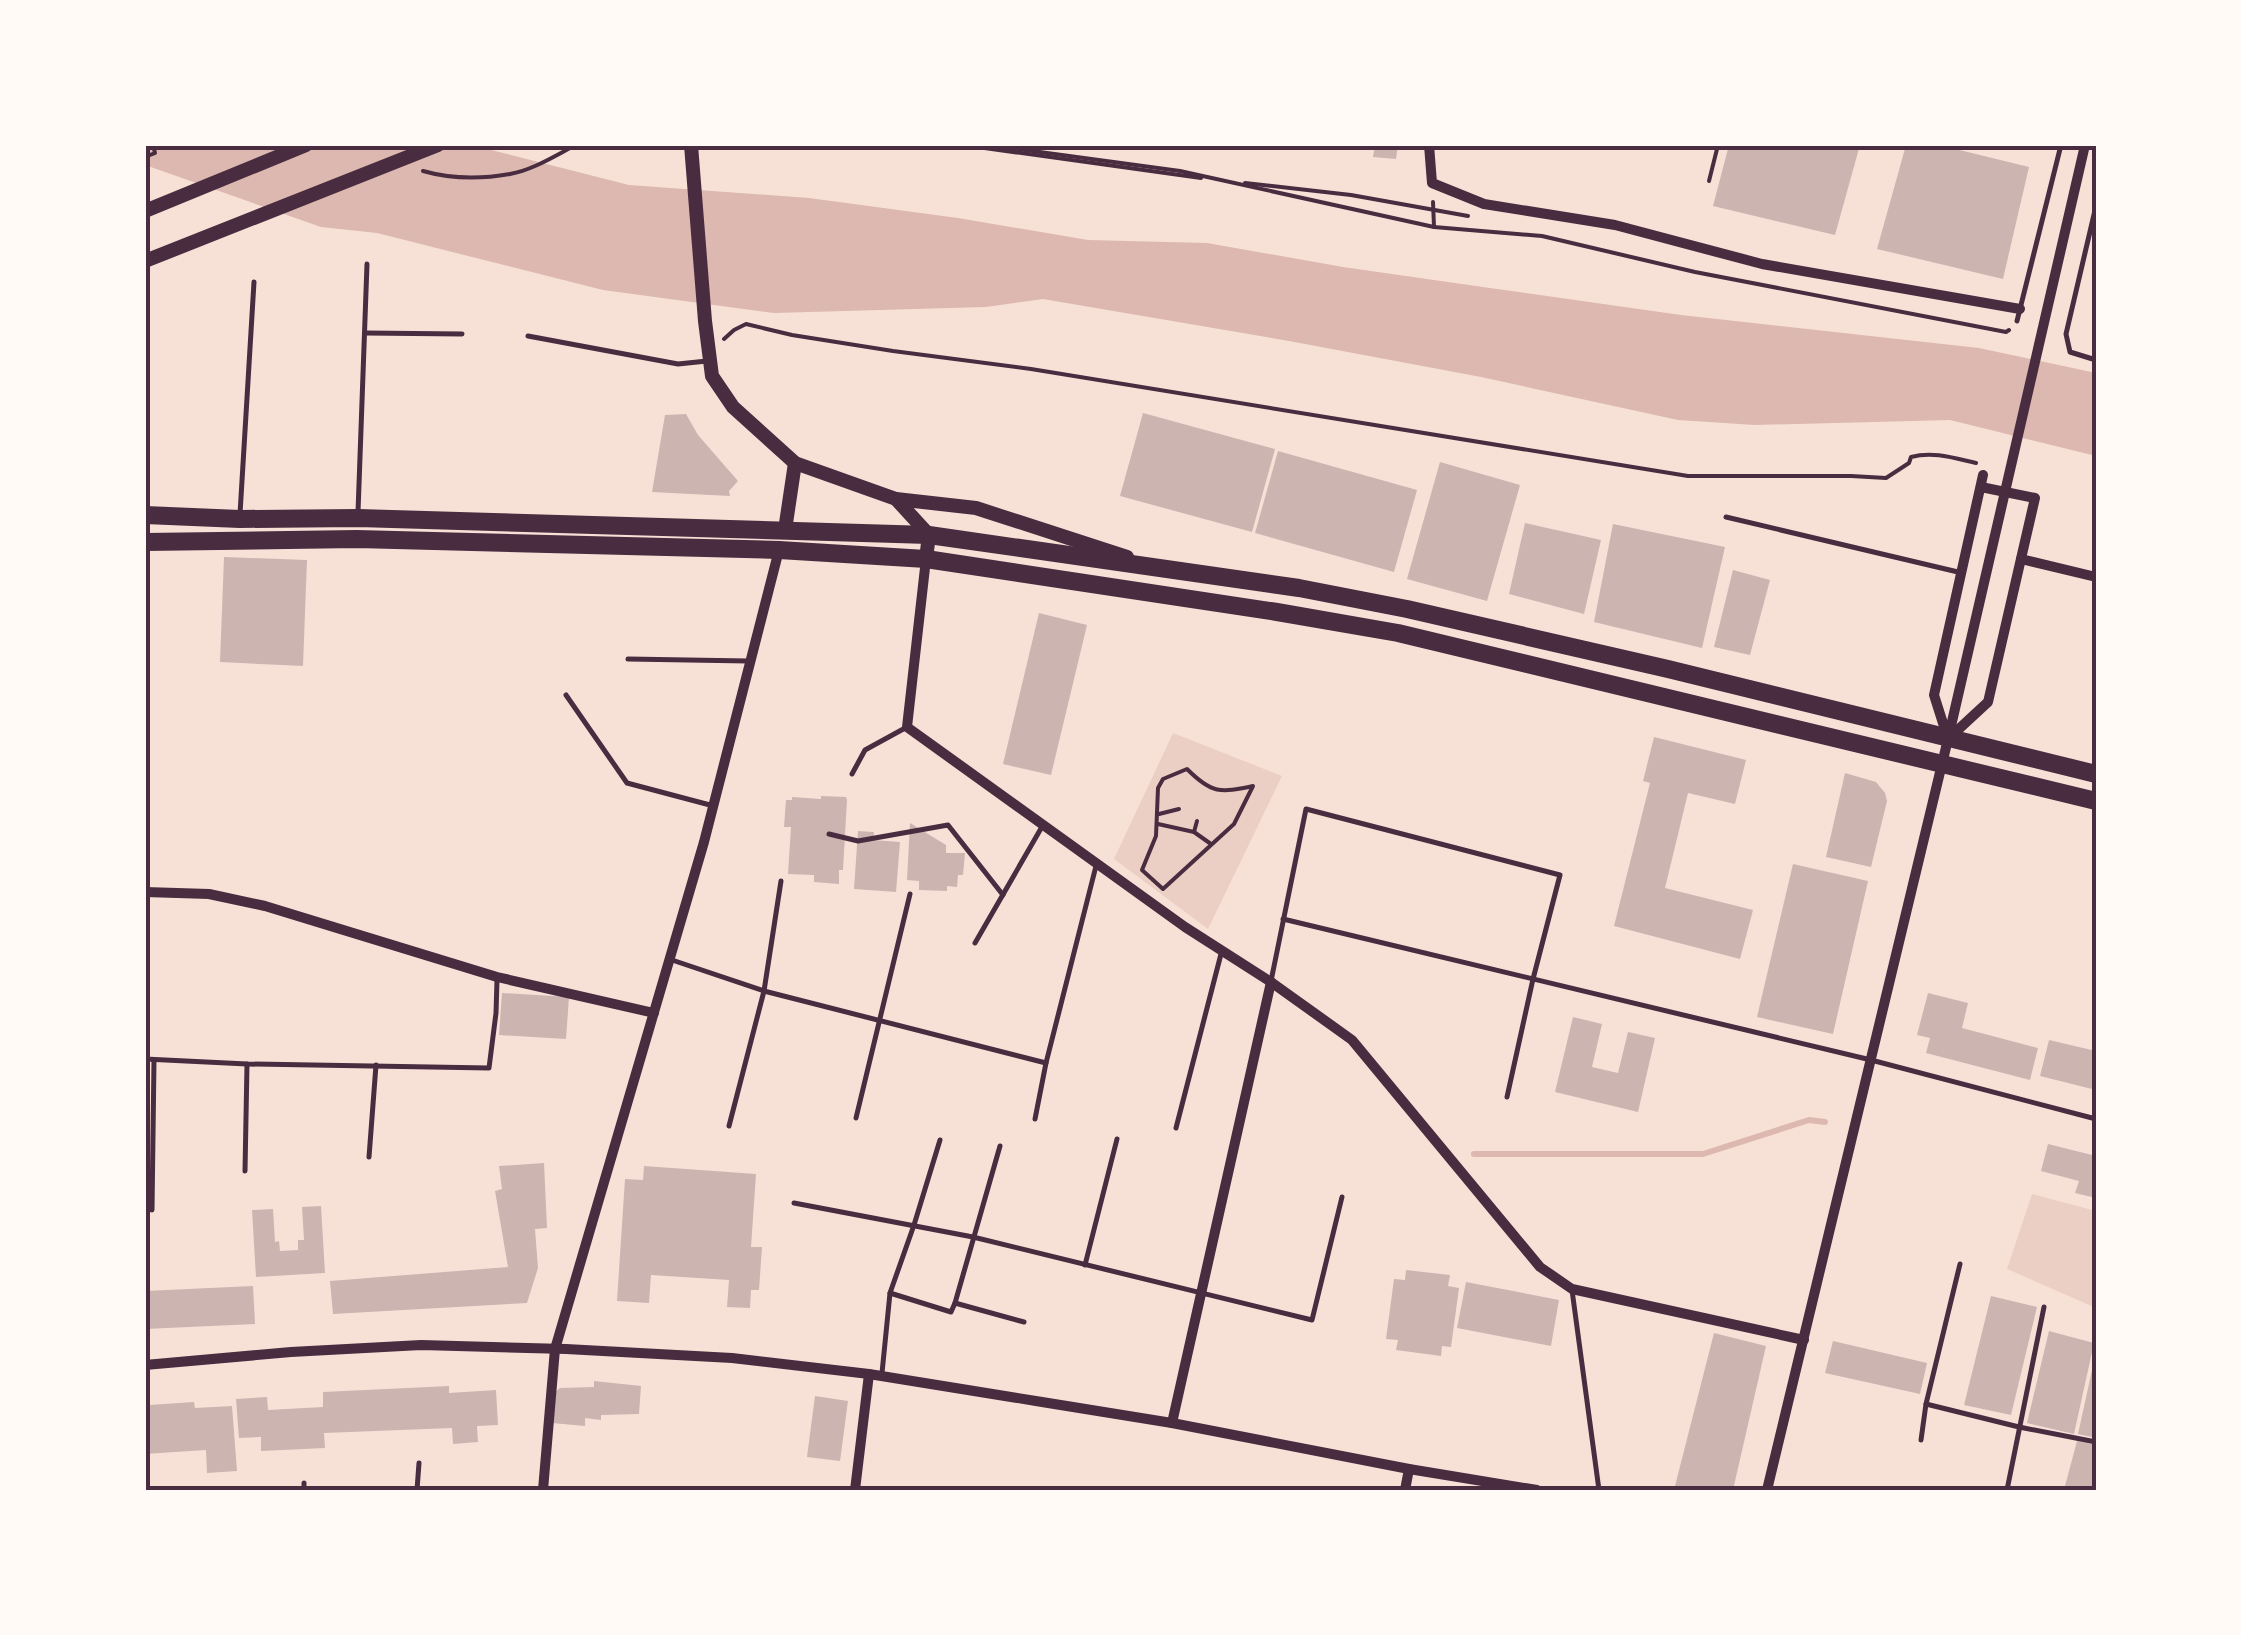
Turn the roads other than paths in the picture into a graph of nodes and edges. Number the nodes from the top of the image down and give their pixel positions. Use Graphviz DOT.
graph roads {
  1 [pos="306,145"];
  2 [pos="438,145"];
  3 [pos="691,145"];
  4 [pos="1429,145"];
  5 [pos="2061,145"];
  6 [pos="2084,146"];
  7 [pos="2096,206"];
  8 [pos="145,211"];
  9 [pos="145,261"];
  10 [pos="368,264"];
  11 [pos="254,282"];
  12 [pos="2019,315"];
  13 [pos="365,333"];
  14 [pos="462,334"];
  15 [pos="528,336"];
  16 [pos="710,357"];
  17 [pos="2096,360"];
  18 [pos="795,463"];
  19 [pos="896,499"];
  20 [pos="145,515"];
  21 [pos="1726,517"];
  22 [pos="358,518"];
  23 [pos="240,519"];
  24 [pos="785,530"];
  25 [pos="928,534"];
  26 [pos="358,540"];
  27 [pos="145,542"];
  28 [pos="240,542"];
  29 [pos="779,550"];
  30 [pos="926,559"];
  31 [pos="2021,559"];
  32 [pos="1164,569"];
  33 [pos="1961,572"];
  34 [pos="2096,577"];
  35 [pos="628,659"];
  36 [pos="751,661"];
  37 [pos="566,696"];
  38 [pos="907,727"];
  39 [pos="1948,739"];
  40 [pos="1942,765"];
  41 [pos="852,774"];
  42 [pos="2096,774"];
  43 [pos="2096,801"];
  44 [pos="713,806"];
  45 [pos="1043,825"];
  46 [pos="829,834"];
  47 [pos="1096,863"];
  48 [pos="782,881"];
  49 [pos="145,892"];
  50 [pos="910,894"];
  51 [pos="1003,896"];
  52 [pos="1283,919"];
  53 [pos="975,944"];
  54 [pos="1222,951"];
  55 [pos="670,959"];
  56 [pos="497,977"];
  57 [pos="1533,979"];
  58 [pos="1270,982"];
  59 [pos="764,991"];
  60 [pos="654,1013"];
  61 [pos="879,1020"];
  62 [pos="145,1059"];
  63 [pos="154,1060"];
  64 [pos="1871,1060"];
  65 [pos="1046,1063"];
  66 [pos="247,1064"];
  67 [pos="376,1065"];
  68 [pos="1507,1097"];
  69 [pos="856,1118"];
  70 [pos="1035,1119"];
  71 [pos="2096,1119"];
  72 [pos="728,1126"];
  73 [pos="1176,1128"];
  74 [pos="1117,1139"];
  75 [pos="940,1140"];
  76 [pos="1000,1146"];
  77 [pos="369,1157"];
  78 [pos="245,1171"];
  79 [pos="1342,1197"];
  80 [pos="794,1204"];
  81 [pos="152,1210"];
  82 [pos="914,1225"];
  83 [pos="973,1237"];
  84 [pos="1960,1264"];
  85 [pos="1085,1265"];
  86 [pos="1572,1289"];
  87 [pos="1201,1292"];
  88 [pos="890,1294"];
  89 [pos="955,1303"];
  90 [pos="2044,1307"];
  91 [pos="1024,1322"];
  92 [pos="1804,1340"];
  93 [pos="555,1349"];
  94 [pos="145,1365"];
  95 [pos="875,1375"];
  96 [pos="1926,1404"];
  97 [pos="1172,1423"];
  98 [pos="2018,1427"];
  99 [pos="1921,1440"];
  100 [pos="2096,1442"];
  101 [pos="419,1462"];
  102 [pos="1409,1469"];
  103 [pos="417,1490"];
  104 [pos="543,1490"];
  105 [pos="856,1490"];
  106 [pos="1405,1490"];
  107 [pos="1537,1490"];
  108 [pos="1599,1490"];
  109 [pos="1768,1490"];
  110 [pos="2008,1490"];
  1 -- 8 [label="street"];
  2 -- 9 [label="street"];
  3 -- 16 [label="street"];
  4 -- 12 [label="street"];
  5 -- 12 [label="lane"];
  6 -- 39 [label="street"];
  7 -- 17 [label="lane"];
  10 -- 13 [label="lane"];
  11 -- 23 [label="lane"];
  13 -- 14 [label="lane"];
  13 -- 22 [label="lane"];
  15 -- 16 [label="lane"];
  16 -- 18 [label="street"];
  18 -- 19 [label="street"];
  18 -- 24 [label="street"];
  19 -- 25 [label="street"];
  19 -- 32 [label="street"];
  20 -- 23 [label="main road"];
  21 -- 33 [label="lane"];
  22 -- 23 [label="main road"];
  22 -- 24 [label="main road"];
  22 -- 26 [label="lane"];
  23 -- 28 [label="lane"];
  24 -- 25 [label="main road"];
  24 -- 29 [label="street"];
  25 -- 30 [label="street"];
  25 -- 32 [label="main road"];
  26 -- 28 [label="main road"];
  26 -- 29 [label="main road"];
  27 -- 28 [label="main road"];
  29 -- 30 [label="main road"];
  29 -- 36 [label="street"];
  30 -- 38 [label="street"];
  30 -- 40 [label="main road"];
  31 -- 33 [label="street"];
  31 -- 34 [label="street"];
  31 -- 39 [label="street"];
  32 -- 39 [label="main road"];
  33 -- 39 [label="street"];
  35 -- 36 [label="lane"];
  36 -- 44 [label="street"];
  37 -- 44 [label="lane"];
  38 -- 41 [label="lane"];
  38 -- 45 [label="street"];
  39 -- 40 [label="street"];
  39 -- 42 [label="main road"];
  40 -- 43 [label="main road"];
  40 -- 64 [label="street"];
  44 -- 55 [label="street"];
  45 -- 47 [label="street"];
  45 -- 51 [label="lane"];
  46 -- 51 [label="lane"];
  47 -- 54 [label="street"];
  47 -- 65 [label="lane"];
  48 -- 59 [label="lane"];
  49 -- 56 [label="street"];
  50 -- 61 [label="lane"];
  51 -- 53 [label="lane"];
  52 -- 57 [label="lane"];
  52 -- 57 [label="lane"];
  52 -- 58 [label="lane"];
  54 -- 58 [label="street"];
  54 -- 73 [label="lane"];
  55 -- 59 [label="lane"];
  55 -- 60 [label="street"];
  56 -- 60 [label="street"];
  56 -- 67 [label="lane"];
  57 -- 64 [label="lane"];
  57 -- 68 [label="lane"];
  58 -- 86 [label="street"];
  58 -- 87 [label="street"];
  59 -- 61 [label="lane"];
  59 -- 72 [label="lane"];
  60 -- 93 [label="street"];
  61 -- 65 [label="lane"];
  61 -- 69 [label="lane"];
  62 -- 63 [label="lane"];
  63 -- 66 [label="lane"];
  63 -- 81 [label="lane"];
  64 -- 71 [label="lane"];
  64 -- 92 [label="street"];
  65 -- 70 [label="lane"];
  66 -- 67 [label="lane"];
  66 -- 78 [label="lane"];
  67 -- 77 [label="lane"];
  74 -- 85 [label="lane"];
  75 -- 82 [label="lane"];
  76 -- 83 [label="lane"];
  79 -- 87 [label="lane"];
  80 -- 82 [label="lane"];
  82 -- 83 [label="lane"];
  82 -- 88 [label="lane"];
  83 -- 85 [label="lane"];
  83 -- 89 [label="lane"];
  84 -- 96 [label="lane"];
  85 -- 87 [label="lane"];
  86 -- 92 [label="street"];
  86 -- 108 [label="lane"];
  87 -- 97 [label="street"];
  88 -- 89 [label="lane"];
  88 -- 95 [label="lane"];
  89 -- 91 [label="lane"];
  90 -- 98 [label="lane"];
  92 -- 109 [label="street"];
  93 -- 94 [label="street"];
  93 -- 95 [label="street"];
  93 -- 104 [label="street"];
  95 -- 97 [label="street"];
  95 -- 105 [label="street"];
  96 -- 98 [label="lane"];
  96 -- 99 [label="lane"];
  97 -- 102 [label="street"];
  98 -- 100 [label="lane"];
  98 -- 110 [label="lane"];
  101 -- 103 [label="lane"];
  102 -- 106 [label="street"];
  102 -- 107 [label="street"];
}
